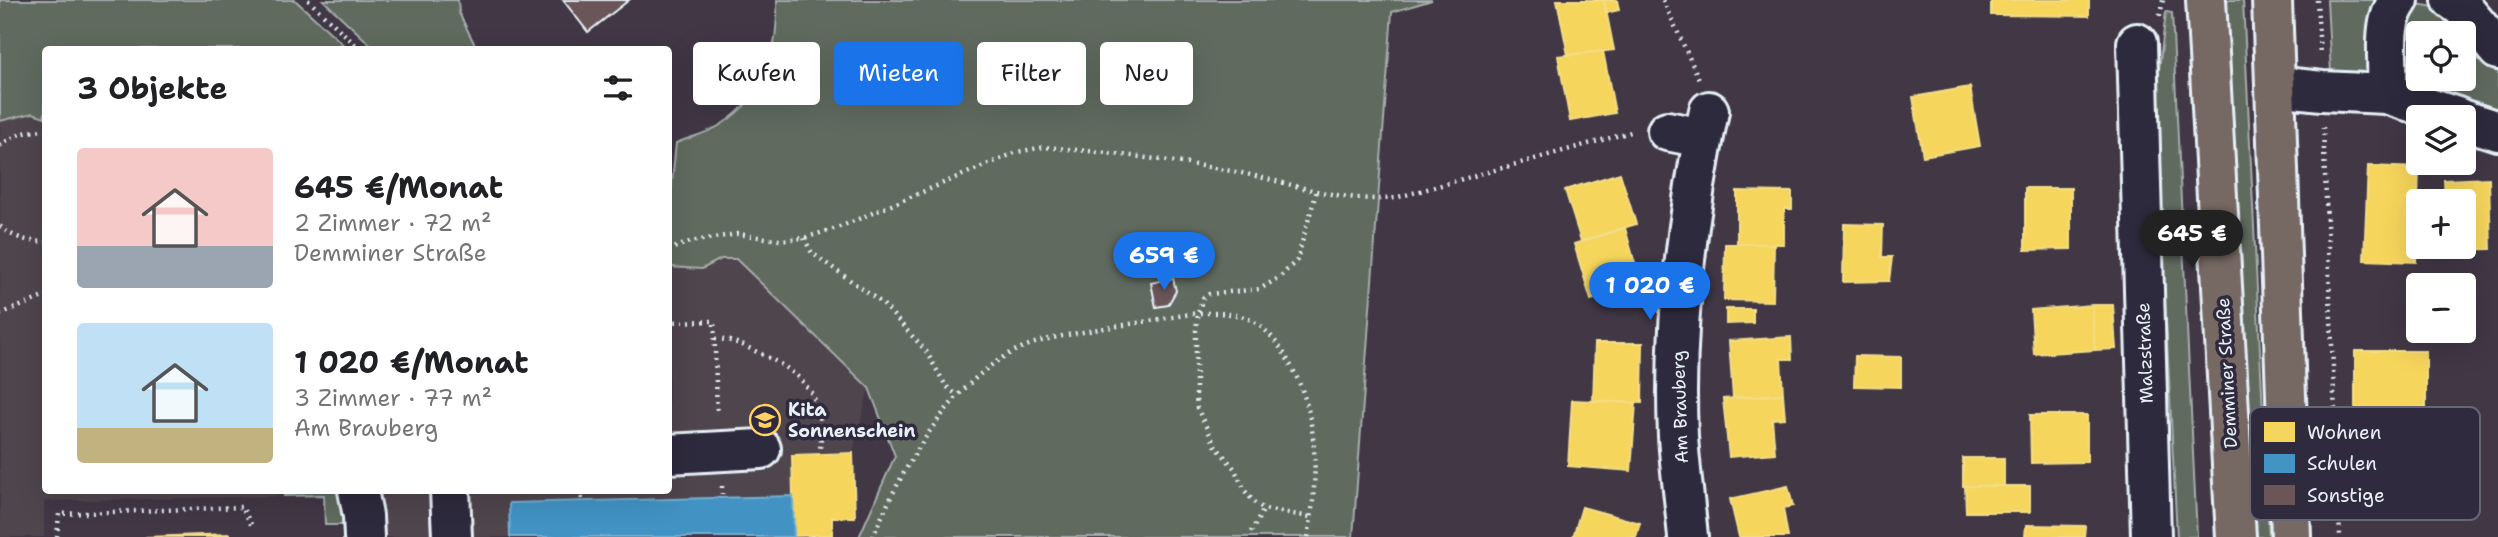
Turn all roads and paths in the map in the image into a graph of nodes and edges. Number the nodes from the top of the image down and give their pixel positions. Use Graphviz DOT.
graph roads {
  1 [pos="308,0"];
  2 [pos="1663,0"];
  3 [pos="2206,0"];
  4 [pos="2272,0"];
  5 [pos="2317,0"];
  6 [pos="2399,0"];
  7 [pos="2452,0"];
  8 [pos="2137,43"];
  9 [pos="357,46"];
  10 [pos="2498,50"];
  11 [pos="2276,86"];
  12 [pos="2322,91"];
  13 [pos="2386,94"];
  14 [pos="2420,105"];
  15 [pos="1704,109"];
  16 [pos="2476,124"];
  17 [pos="42,130"];
  18 [pos="1667,131"];
  19 [pos="2498,131"];
  20 [pos="1628,132"];
  21 [pos="0,146"];
  22 [pos="1317,190"];
  23 [pos="0,226"];
  24 [pos="804,238"];
  25 [pos="42,241"];
  26 [pos="672,249"];
  27 [pos="42,298"];
  28 [pos="1198,313"];
  29 [pos="0,314"];
  30 [pos="672,322"];
  31 [pos="715,340"];
  32 [pos="957,395"];
  33 [pos="2287,407"];
  34 [pos="2335,407"];
  35 [pos="761,449"];
  36 [pos="820,450"];
  37 [pos="719,452"];
  38 [pos="672,454"];
  39 [pos="450,494"];
  40 [pos="581,494"];
  41 [pos="582,501"];
  42 [pos="1264,509"];
  43 [pos="1310,517"];
  44 [pos="253,528"];
  45 [pos="1251,532"];
  46 [pos="57,537"];
  47 [pos="452,537"];
  48 [pos="873,537"];
  49 [pos="1308,537"];
  50 [pos="1688,537"];
  51 [pos="2151,537"];
  52 [pos="2236,537"];
  1 -- 9 [label="path"];
  2 -- 15 [label="path"];
  3 -- 52 [label="main road, Demminer Straße"];
  4 -- 11 [label="main road"];
  5 -- 12 [label="path"];
  6 -- 13 [label="street"];
  7 -- 10 [label="street"];
  8 -- 51 [label="street, Malzstraße"];
  11 -- 12 [label="street"];
  11 -- 33 [label="main road"];
  12 -- 13 [label="street"];
  12 -- 34 [label="path"];
  13 -- 14 [label="street"];
  15 -- 18 [label="street"];
  15 -- 50 [label="street, Am Brauberg"];
  16 -- 19 [label="street"];
  17 -- 21 [label="path"];
  20 -- 22 [label="path"];
  22 -- 24 [label="path"];
  22 -- 28 [label="path"];
  23 -- 25 [label="path"];
  24 -- 26 [label="path"];
  24 -- 32 [label="path"];
  27 -- 29 [label="path"];
  28 -- 32 [label="path"];
  28 -- 42 [label="path"];
  28 -- 43 [label="path"];
  30 -- 31 [label="path"];
  31 -- 36 [label="path"];
  31 -- 37 [label="path"];
  32 -- 48 [label="path"];
  35 -- 37 [label="street"];
  37 -- 38 [label="street"];
  39 -- 47 [label="street"];
  40 -- 41 [label="path"];
  42 -- 43 [label="path"];
  42 -- 45 [label="path"];
  43 -- 49 [label="path"];
  44 -- 46 [label="path"];
}
